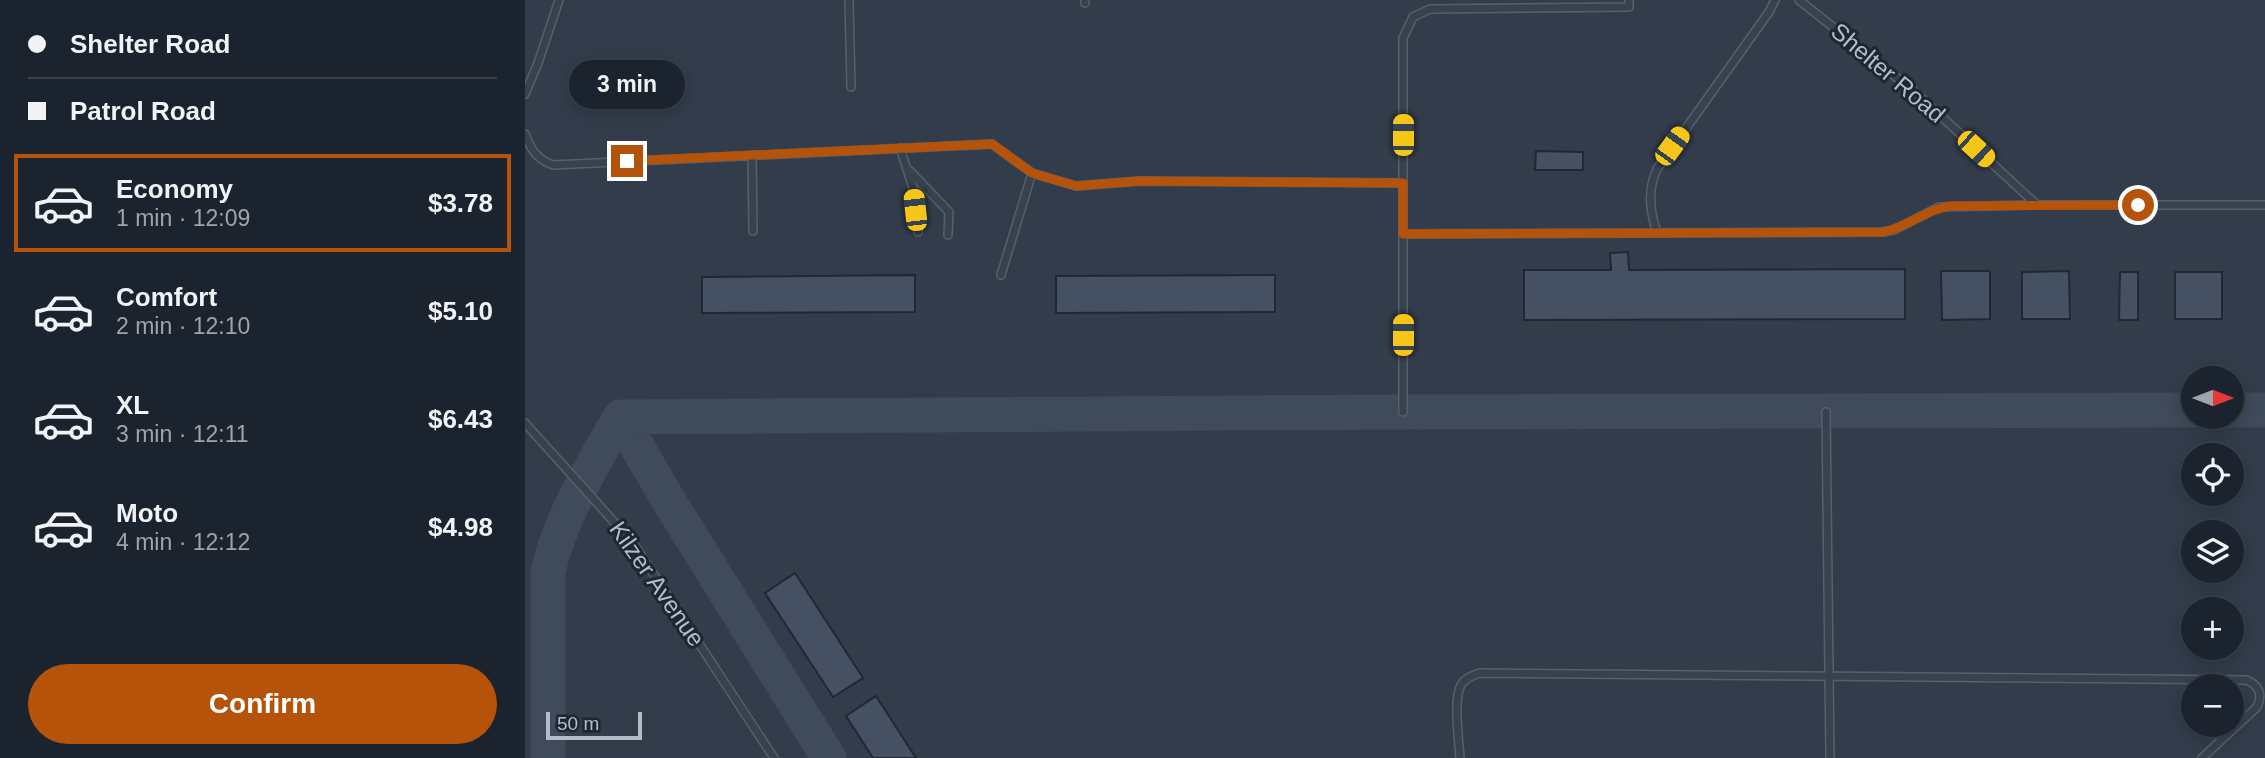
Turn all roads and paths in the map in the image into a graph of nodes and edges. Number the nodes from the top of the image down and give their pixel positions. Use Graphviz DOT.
graph roads {
  1 [pos="559,0"];
  2 [pos="849,0"];
  3 [pos="1629,0"];
  4 [pos="1775,0"];
  5 [pos="1799,0"];
  6 [pos="851,87"];
  7 [pos="525,94"];
  8 [pos="525,134"];
  9 [pos="900,148"];
  10 [pos="752,155"];
  11 [pos="908,169"];
  12 [pos="1032,173"];
  13 [pos="1403,183"];
  14 [pos="2037,205"];
  15 [pos="2265,205"];
  16 [pos="753,231"];
  17 [pos="918,232"];
  18 [pos="1657,233"];
  19 [pos="1403,234"];
  20 [pos="948,235"];
  21 [pos="1001,275"];
  22 [pos="1403,412"];
  23 [pos="1826,412"];
  24 [pos="525,423"];
  25 [pos="1831,676"];
  26 [pos="774,758"];
  27 [pos="1460,758"];
  28 [pos="1831,758"];
  29 [pos="2202,758"];
  1 -- 7 [label="lane"];
  2 -- 6 [label="lane"];
  3 -- 13 [label="lane"];
  4 -- 18 [label="lane"];
  5 -- 14 [label="lane, Shelter Road"];
  8 -- 10 [label="lane"];
  9 -- 10 [label="lane"];
  9 -- 11 [label="lane"];
  9 -- 12 [label="lane"];
  10 -- 16 [label="lane"];
  11 -- 17 [label="lane"];
  11 -- 20 [label="lane"];
  12 -- 13 [label="lane"];
  12 -- 21 [label="lane"];
  13 -- 19 [label="lane"];
  14 -- 15 [label="lane"];
  14 -- 18 [label="lane"];
  18 -- 19 [label="lane"];
  19 -- 22 [label="lane"];
  23 -- 25 [label="lane"];
  24 -- 26 [label="lane, Kilzer Avenue"];
  25 -- 27 [label="lane"];
  25 -- 28 [label="lane"];
  25 -- 29 [label="lane"];
}
